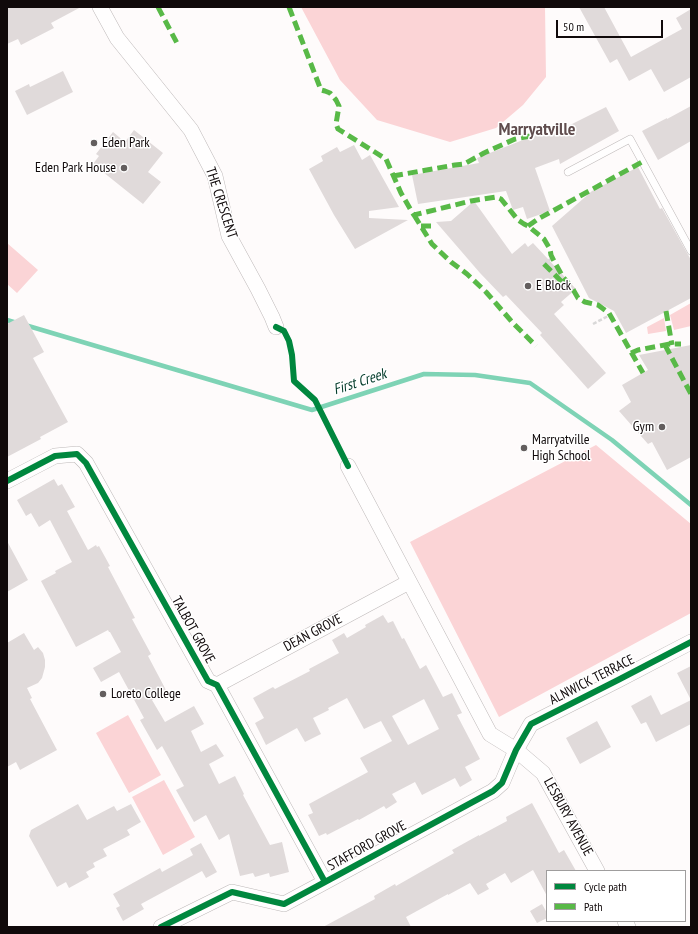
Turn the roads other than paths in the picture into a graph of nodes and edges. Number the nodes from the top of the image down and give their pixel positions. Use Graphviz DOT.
graph roads {
  1 [pos="100,7"];
  2 [pos="568,172"];
  3 [pos="691,251"];
  4 [pos="276,327"];
  5 [pos="348,466"];
  6 [pos="7,481"];
  7 [pos="409,582"];
  8 [pos="691,642"];
  9 [pos="216,685"];
  10 [pos="516,750"];
  11 [pos="596,870"];
  12 [pos="325,882"];
  13 [pos="161,927"];
  1 -- 4 [label="street, THE CRESCENT"];
  2 -- 3 [label="lane"];
  5 -- 7 [label="street"];
  6 -- 9 [label="street, TALBOT GROVE"];
  7 -- 9 [label="street, DEAN GROVE"];
  7 -- 10 [label="street"];
  8 -- 10 [label="street, ALNWICK TERRACE"];
  9 -- 12 [label="street, TALBOT GROVE"];
  10 -- 11 [label="street, LESBURY AVENUE"];
  10 -- 12 [label="street, STAFFORD GROVE"];
  12 -- 13 [label="street, STAFFORD GROVE"];
}
